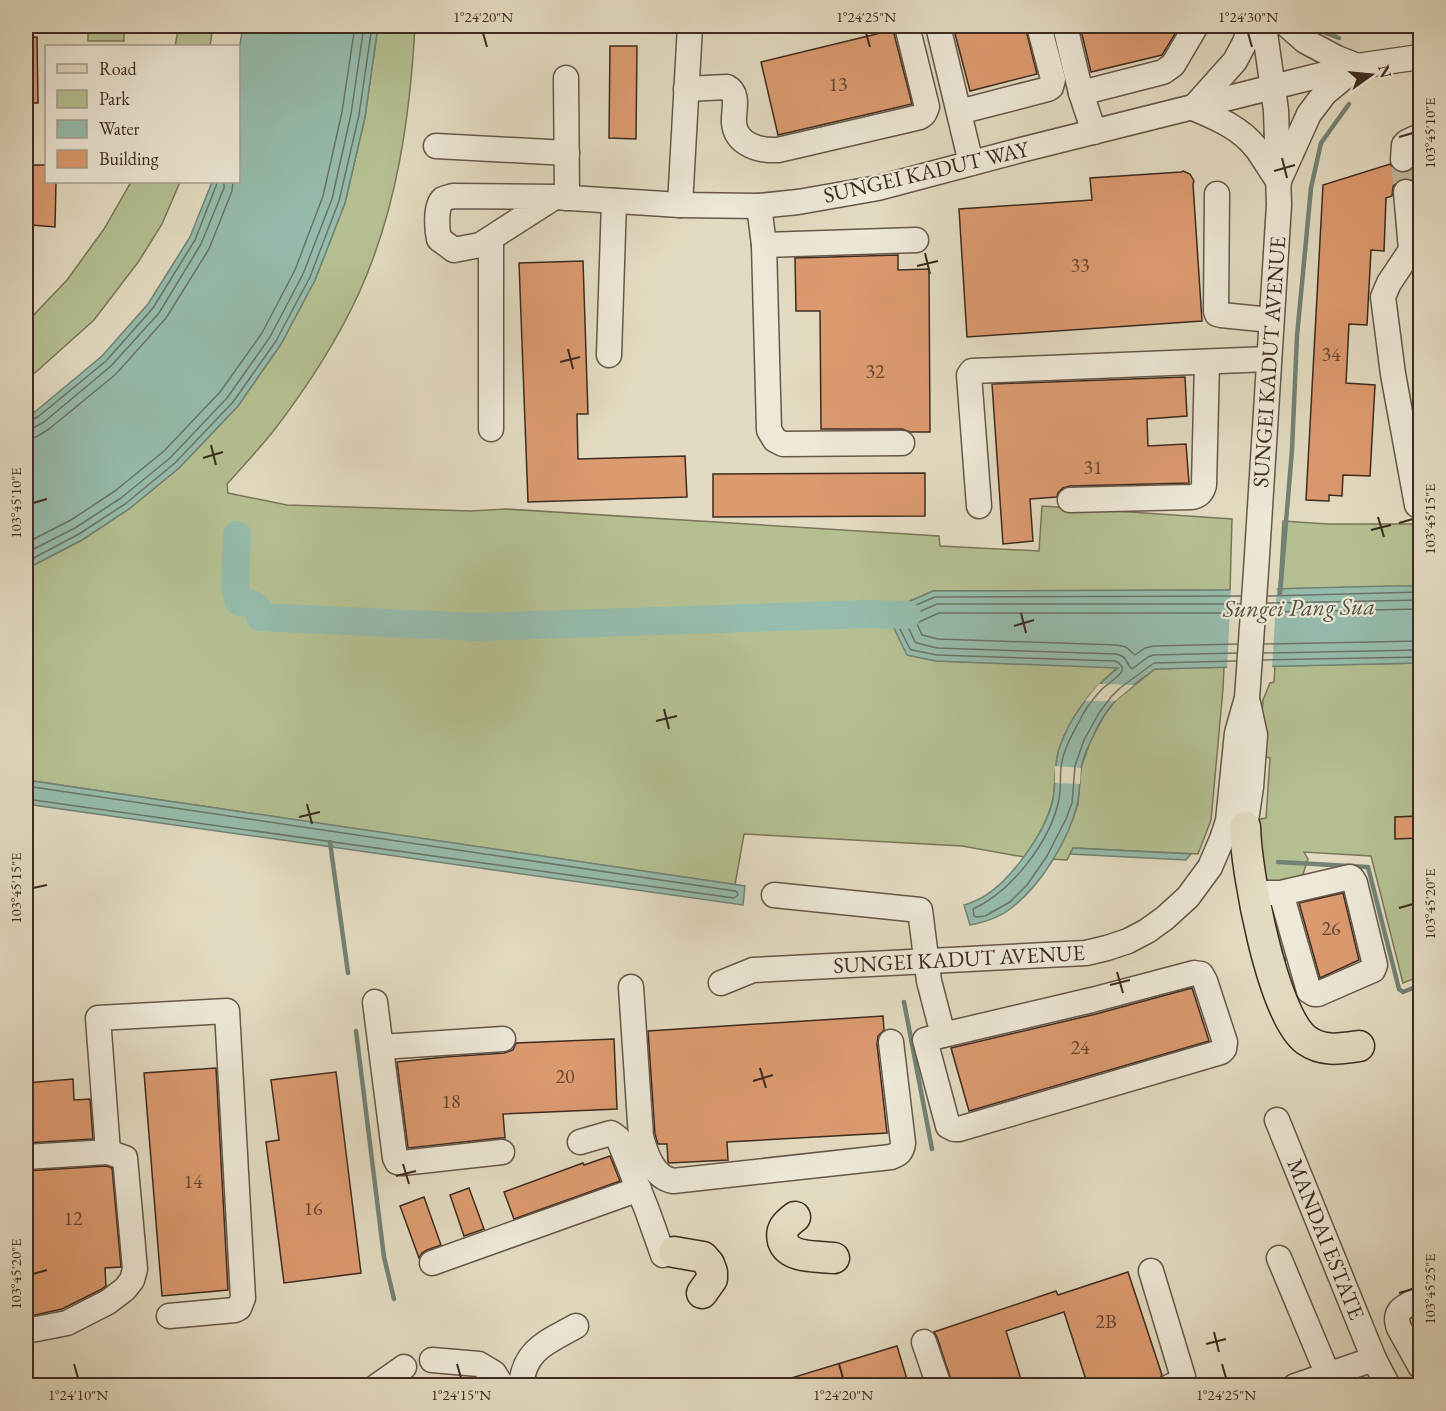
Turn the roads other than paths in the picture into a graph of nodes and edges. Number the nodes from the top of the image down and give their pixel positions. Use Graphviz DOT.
graph roads {
  1 [pos="690,26"];
  2 [pos="908,26"];
  3 [pos="938,26"];
  4 [pos="1039,26"];
  5 [pos="1065,26"];
  6 [pos="1196,26"];
  7 [pos="1251,26"];
  8 [pos="1264,26"];
  9 [pos="1287,26"];
  10 [pos="1420,57"];
  11 [pos="1357,66"];
  12 [pos="566,78"];
  13 [pos="1274,87"];
  14 [pos="686,89"];
  15 [pos="1081,93"];
  16 [pos="1193,108"];
  17 [pos="958,112"];
  18 [pos="1094,132"];
  19 [pos="1420,136"];
  20 [pos="436,146"];
  21 [pos="567,153"];
  22 [pos="1403,159"];
  23 [pos="971,163"];
  24 [pos="1278,182"];
  25 [pos="1406,192"];
  26 [pos="1216,194"];
  27 [pos="561,198"];
  28 [pos="614,201"];
  29 [pos="680,205"];
  30 [pos="759,206"];
  31 [pos="491,239"];
  32 [pos="916,240"];
  33 [pos="764,245"];
  34 [pos="1272,320"];
  35 [pos="609,355"];
  36 [pos="1269,359"];
  37 [pos="1207,362"];
  38 [pos="491,429"];
  39 [pos="902,443"];
  40 [pos="1070,500"];
  41 [pos="1417,505"];
  42 [pos="979,506"];
  43 [pos="1248,689"];
  44 [pos="1245,827"];
  45 [pos="1267,893"];
  46 [pos="774,895"];
  47 [pos="927,962"];
  48 [pos="721,983"];
  49 [pos="631,987"];
  50 [pos="375,1002"];
  51 [pos="943,1035"];
  52 [pos="503,1039"];
  53 [pos="891,1042"];
  54 [pos="1359,1046"];
  55 [pos="381,1047"];
  56 [pos="1277,1119"];
  57 [pos="580,1142"];
  58 [pos="108,1152"];
  59 [pos="502,1152"];
  60 [pos="26,1157"];
  61 [pos="639,1189"];
  62 [pos="795,1217"];
  63 [pos="668,1253"];
  64 [pos="834,1258"];
  65 [pos="1279,1258"];
  66 [pos="432,1263"];
  67 [pos="1150,1270"];
  68 [pos="702,1293"];
  69 [pos="1420,1299"];
  70 [pos="169,1316"];
  71 [pos="576,1326"];
  72 [pos="26,1331"];
  73 [pos="924,1342"];
  74 [pos="1374,1359"];
  75 [pos="432,1360"];
  76 [pos="1420,1366"];
  77 [pos="404,1367"];
  78 [pos="1328,1375"];
  79 [pos="377,1386"];
  80 [pos="502,1386"];
  81 [pos="521,1386"];
  82 [pos="939,1386"];
  83 [pos="1171,1386"];
  84 [pos="1295,1386"];
  85 [pos="1388,1386"];
  1 -- 14 [label="street"];
  2 -- 14 [label="street"];
  3 -- 17 [label="street"];
  4 -- 17 [label="street"];
  5 -- 15 [label="street"];
  6 -- 15 [label="street"];
  7 -- 16 [label="street"];
  8 -- 13 [label="street, SUNGEI KADUT AVENUE"];
  9 -- 11 [label="street"];
  10 -- 11 [label="street, SUNGEI KADUT WAY"];
  11 -- 13 [label="street, SUNGEI KADUT WAY"];
  11 -- 24 [label="street"];
  12 -- 21 [label="street"];
  13 -- 16 [label="street, SUNGEI KADUT WAY"];
  13 -- 24 [label="street, SUNGEI KADUT AVENUE"];
  14 -- 29 [label="street"];
  15 -- 18 [label="street"];
  16 -- 18 [label="street, SUNGEI KADUT WAY"];
  16 -- 24 [label="street"];
  17 -- 23 [label="street"];
  18 -- 23 [label="street, SUNGEI KADUT WAY"];
  19 -- 22 [label="street"];
  20 -- 21 [label="street"];
  21 -- 27 [label="street"];
  23 -- 30 [label="street, SUNGEI KADUT WAY"];
  24 -- 34 [label="street, SUNGEI KADUT AVENUE"];
  25 -- 41 [label="street"];
  26 -- 34 [label="street"];
  27 -- 28 [label="street, SUNGEI KADUT WAY"];
  27 -- 31 [label="street"];
  27 -- 31 [label="street, SUNGEI KADUT WAY"];
  28 -- 29 [label="street, SUNGEI KADUT WAY"];
  28 -- 35 [label="street"];
  29 -- 30 [label="street, SUNGEI KADUT WAY"];
  30 -- 33 [label="street"];
  31 -- 38 [label="street"];
  32 -- 33 [label="street"];
  33 -- 39 [label="street"];
  34 -- 36 [label="street, SUNGEI KADUT AVENUE"];
  36 -- 37 [label="street"];
  36 -- 43 [label="street, SUNGEI KADUT AVENUE"];
  37 -- 40 [label="street"];
  37 -- 42 [label="street"];
  43 -- 44 [label="street, SUNGEI KADUT AVENUE"];
  43 -- 47 [label="street, SUNGEI KADUT AVENUE"];
  44 -- 45 [label="main road"];
  45 -- 45 [label="street"];
  45 -- 54 [label="main road"];
  46 -- 47 [label="street"];
  47 -- 48 [label="street, SUNGEI KADUT AVENUE"];
  47 -- 51 [label="street"];
  49 -- 53 [label="street"];
  50 -- 55 [label="street"];
  51 -- 51 [label="street"];
  52 -- 55 [label="street"];
  55 -- 59 [label="street"];
  56 -- 74 [label="street, MANDAI ESTATE"];
  57 -- 61 [label="street"];
  58 -- 60 [label="street"];
  58 -- 70 [label="street"];
  58 -- 72 [label="street"];
  61 -- 63 [label="street"];
  61 -- 66 [label="street"];
  62 -- 64 [label="main road"];
  63 -- 68 [label="main road"];
  65 -- 78 [label="street"];
  67 -- 83 [label="street"];
  69 -- 76 [label="street"];
  71 -- 81 [label="street"];
  73 -- 82 [label="street"];
  74 -- 78 [label="street"];
  74 -- 85 [label="street, MANDAI ESTATE"];
  75 -- 80 [label="street"];
  77 -- 79 [label="street"];
  78 -- 84 [label="street"];
}
